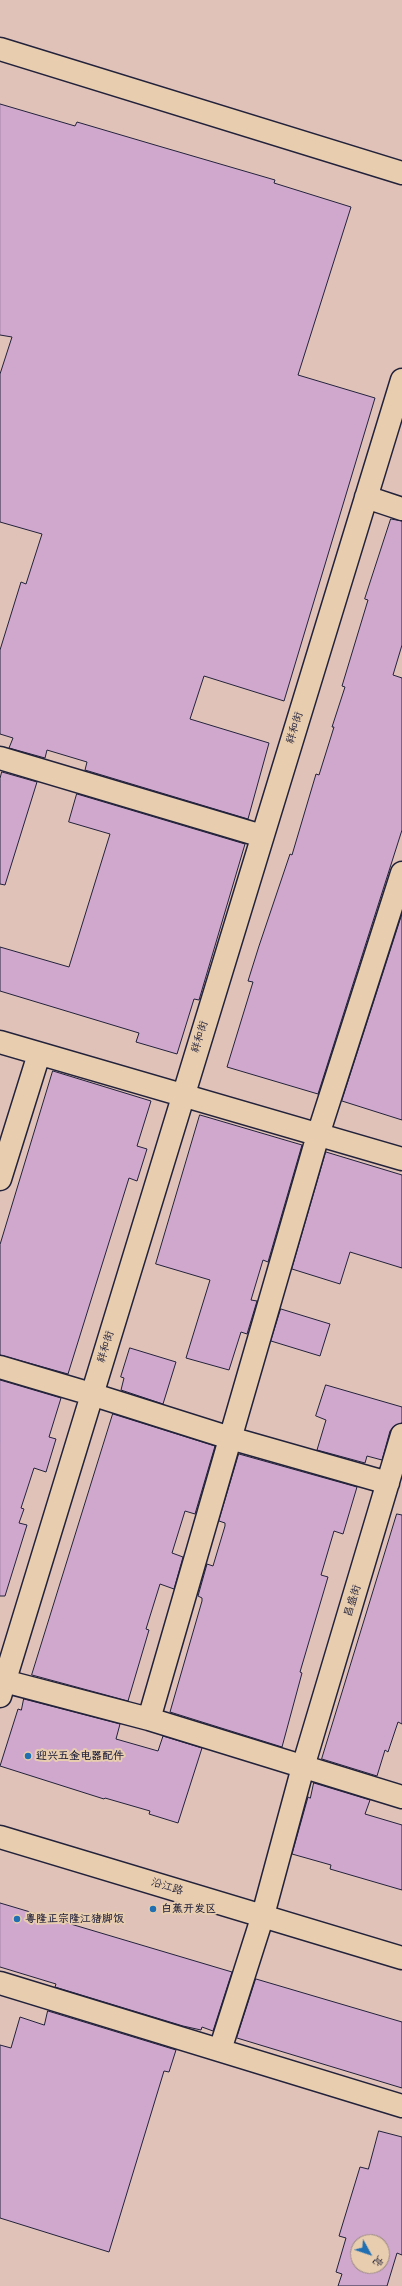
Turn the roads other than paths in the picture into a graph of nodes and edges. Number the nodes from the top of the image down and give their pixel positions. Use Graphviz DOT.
graph roads {
  1 [pos="0,49"];
  2 [pos="402,173"];
  3 [pos="402,380"];
  4 [pos="366,497"];
  5 [pos="402,509"];
  6 [pos="0,758"];
  7 [pos="262,836"];
  8 [pos="402,873"];
  9 [pos="0,1042"];
  10 [pos="40,1054"];
  11 [pos="182,1095"];
  12 [pos="318,1135"];
  13 [pos="402,1159"];
  14 [pos="0,1178"];
  15 [pos="0,1367"];
  16 [pos="92,1394"];
  17 [pos="402,1435"];
  18 [pos="230,1438"];
  19 [pos="388,1484"];
  20 [pos="1,1686"];
  21 [pos="149,1719"];
  22 [pos="303,1767"];
  23 [pos="402,1797"];
  24 [pos="0,1837"];
  25 [pos="263,1915"];
  26 [pos="402,1958"];
  27 [pos="0,1983"];
  28 [pos="220,2050"];
  29 [pos="402,2106"];
  1 -- 2 [label="street"];
  3 -- 4 [label="street, 祥和街"];
  4 -- 5 [label="street"];
  4 -- 7 [label="street, 祥和街"];
  6 -- 7 [label="street"];
  7 -- 11 [label="street, 祥和街"];
  8 -- 12 [label="street"];
  9 -- 10 [label="street"];
  10 -- 11 [label="street"];
  10 -- 14 [label="street"];
  11 -- 12 [label="street"];
  11 -- 16 [label="street, 祥和街"];
  12 -- 13 [label="street"];
  12 -- 18 [label="street"];
  15 -- 16 [label="street"];
  16 -- 18 [label="street"];
  16 -- 20 [label="street, 祥和街"];
  17 -- 19 [label="street, 昌盛街"];
  18 -- 19 [label="street"];
  18 -- 21 [label="street"];
  19 -- 22 [label="street, 昌盛街"];
  20 -- 21 [label="street"];
  21 -- 22 [label="street"];
  22 -- 23 [label="street"];
  22 -- 25 [label="street, 昌盛街"];
  24 -- 25 [label="street, 沿江路"];
  25 -- 26 [label="street, 沿江路"];
  25 -- 28 [label="street, 昌盛街"];
  27 -- 28 [label="street"];
  28 -- 29 [label="street"];
}
